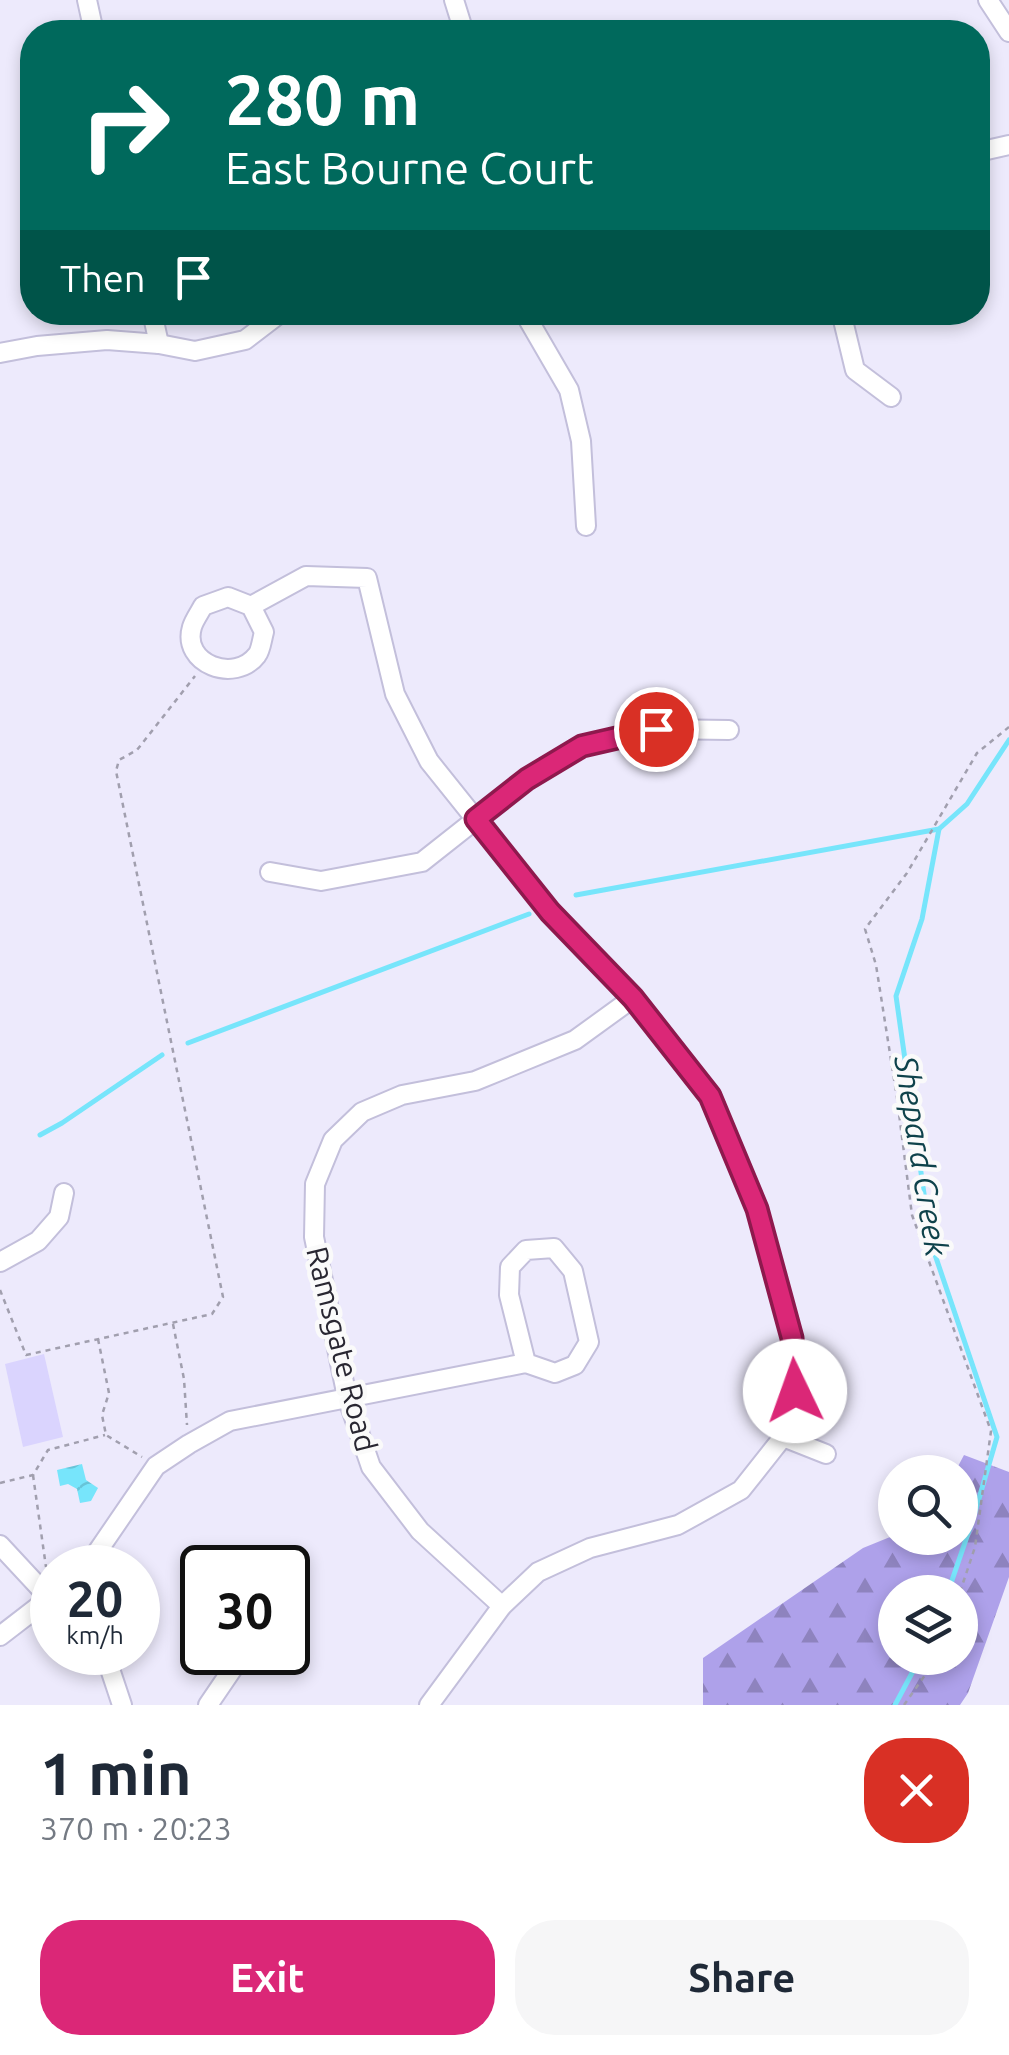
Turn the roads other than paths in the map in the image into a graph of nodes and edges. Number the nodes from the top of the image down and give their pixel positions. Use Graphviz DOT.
graph roads {
  1 [pos="988,0"];
  2 [pos="1009,32"];
  3 [pos="155,325"];
  4 [pos="265,325"];
  5 [pos="531,325"];
  6 [pos="844,325"];
  7 [pos="159,344"];
  8 [pos="0,354"];
  9 [pos="891,398"];
  10 [pos="586,526"];
  11 [pos="251,606"];
  12 [pos="729,730"];
  13 [pos="476,819"];
  14 [pos="270,872"];
  15 [pos="633,998"];
  16 [pos="64,1193"];
  17 [pos="0,1262"];
  18 [pos="526,1363"];
  19 [pos="347,1397"];
  20 [pos="783,1437"];
  21 [pos="826,1454"];
  22 [pos="0,1545"];
  23 [pos="102,1545"];
  24 [pos="30,1576"];
  25 [pos="502,1606"];
  26 [pos="30,1614"];
  27 [pos="0,1636"];
  28 [pos="112,1675"];
  29 [pos="228,1675"];
  30 [pos="122,1705"];
  31 [pos="208,1705"];
  32 [pos="429,1705"];
  1 -- 2 [label="street"];
  3 -- 7 [label="street"];
  4 -- 7 [label="street"];
  5 -- 10 [label="street"];
  6 -- 9 [label="street"];
  7 -- 8 [label="street"];
  11 -- 11 [label="street"];
  11 -- 13 [label="street"];
  12 -- 13 [label="street"];
  13 -- 14 [label="street"];
  13 -- 15 [label="street"];
  15 -- 19 [label="street, Ramsgate Road"];
  15 -- 20 [label="street"];
  16 -- 17 [label="street"];
  18 -- 18 [label="street"];
  18 -- 19 [label="street"];
  19 -- 23 [label="street"];
  19 -- 25 [label="street, Ramsgate Road"];
  20 -- 21 [label="street"];
  20 -- 25 [label="street"];
  22 -- 24 [label="street"];
  25 -- 32 [label="street"];
  26 -- 27 [label="street"];
  28 -- 30 [label="street"];
  29 -- 31 [label="street"];
}
